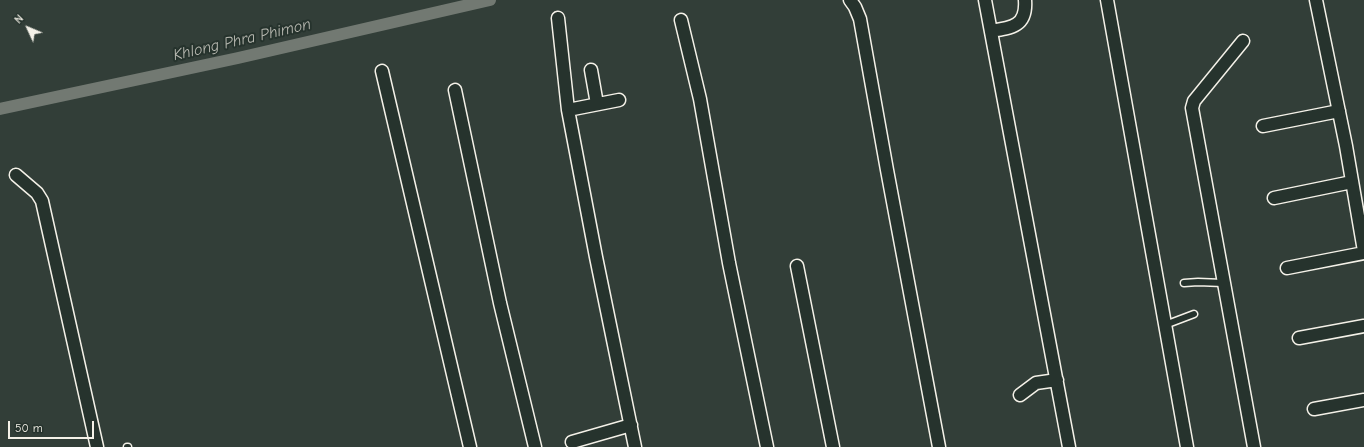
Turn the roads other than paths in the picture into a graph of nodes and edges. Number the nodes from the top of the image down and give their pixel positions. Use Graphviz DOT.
graph roads {
  1 [pos="850,0"];
  2 [pos="985,0"];
  3 [pos="1025,0"];
  4 [pos="1107,0"];
  5 [pos="1316,0"];
  6 [pos="558,18"];
  7 [pos="682,20"];
  8 [pos="991,31"];
  9 [pos="1243,41"];
  10 [pos="591,70"];
  11 [pos="382,71"];
  12 [pos="455,90"];
  13 [pos="619,100"];
  14 [pos="597,104"];
  15 [pos="568,110"];
  16 [pos="1339,111"];
  17 [pos="1263,126"];
  18 [pos="16,175"];
  19 [pos="1352,182"];
  20 [pos="1274,198"];
  21 [pos="1364,252"];
  22 [pos="797,266"];
  23 [pos="1287,268"];
  24 [pos="1184,283"];
  25 [pos="1223,283"];
  26 [pos="1194,314"];
  27 [pos="1165,325"];
  28 [pos="1364,326"];
  29 [pos="1299,338"];
  30 [pos="1057,380"];
  31 [pos="1020,395"];
  32 [pos="1364,400"];
  33 [pos="1314,409"];
  34 [pos="631,425"];
  35 [pos="572,442"];
  36 [pos="97,447"];
  37 [pos="470,447"];
  38 [pos="535,447"];
  39 [pos="635,447"];
  40 [pos="766,447"];
  41 [pos="833,447"];
  42 [pos="940,447"];
  43 [pos="1069,447"];
  44 [pos="1187,447"];
  45 [pos="1254,447"];
  1 -- 42 [label="street"];
  2 -- 8 [label="street"];
  3 -- 8 [label="street"];
  4 -- 27 [label="street"];
  5 -- 16 [label="street"];
  6 -- 15 [label="street"];
  7 -- 40 [label="street"];
  8 -- 30 [label="street"];
  9 -- 25 [label="street"];
  10 -- 14 [label="street"];
  11 -- 37 [label="street"];
  12 -- 38 [label="street"];
  13 -- 14 [label="street"];
  14 -- 15 [label="street"];
  15 -- 34 [label="street"];
  16 -- 17 [label="street"];
  16 -- 19 [label="street"];
  18 -- 36 [label="street"];
  19 -- 20 [label="street"];
  19 -- 21 [label="street"];
  21 -- 23 [label="street"];
  22 -- 41 [label="street"];
  24 -- 25 [label="lane"];
  25 -- 45 [label="street"];
  26 -- 27 [label="lane"];
  27 -- 44 [label="street"];
  28 -- 29 [label="street"];
  30 -- 31 [label="street"];
  30 -- 43 [label="street"];
  32 -- 33 [label="street"];
  34 -- 35 [label="street"];
  34 -- 39 [label="street"];
}
